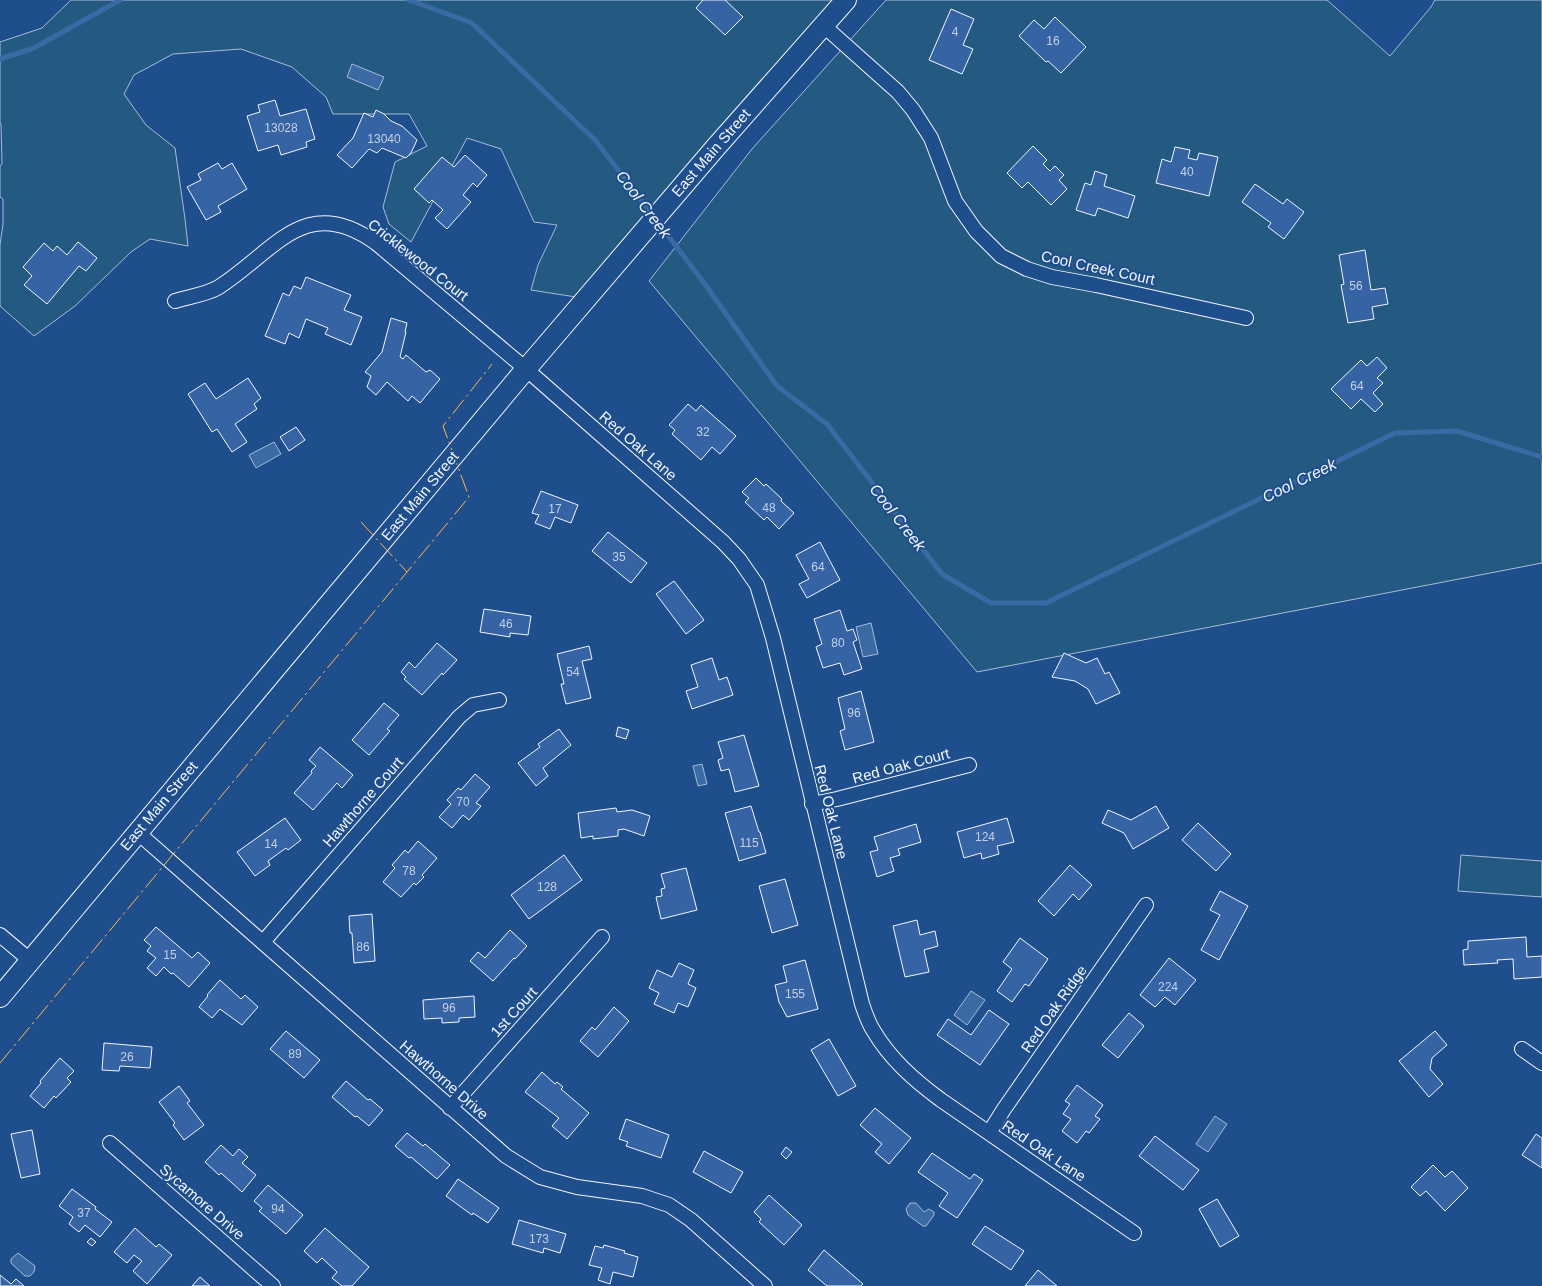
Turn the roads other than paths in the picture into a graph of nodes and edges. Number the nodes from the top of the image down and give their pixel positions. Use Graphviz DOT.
graph roads {
  1 [pos="846,0"];
  2 [pos="824,26"];
  3 [pos="175,301"];
  4 [pos="1246,318"];
  5 [pos="526,369"];
  6 [pos="499,700"];
  7 [pos="969,764"];
  8 [pos="812,804"];
  9 [pos="137,832"];
  10 [pos="1146,905"];
  11 [pos="0,935"];
  12 [pos="602,937"];
  13 [pos="262,942"];
  14 [pos="30,961"];
  15 [pos="0,997"];
  16 [pos="1522,1049"];
  17 [pos="1542,1063"];
  18 [pos="450,1108"];
  19 [pos="989,1133"];
  20 [pos="110,1143"];
  21 [pos="1134,1232"];
  22 [pos="273,1286"];
  23 [pos="765,1286"];
  1 -- 2 [label="main road, East Main Street"];
  2 -- 4 [label="street, Cool Creek Court"];
  2 -- 5 [label="main road, East Main Street"];
  3 -- 5 [label="street, Cricklewood Court"];
  5 -- 8 [label="street, Red Oak Lane"];
  5 -- 9 [label="main road, East Main Street"];
  6 -- 13 [label="street, Hawthorne Court"];
  7 -- 8 [label="street, Red Oak Court"];
  8 -- 19 [label="street, Red Oak Lane"];
  9 -- 13 [label="street, Hawthorne Drive"];
  9 -- 14 [label="main road, East Main Street"];
  10 -- 19 [label="street, Red Oak Ridge"];
  11 -- 14 [label="street"];
  12 -- 18 [label="street, 1st Court"];
  13 -- 18 [label="street, Hawthorne Drive"];
  14 -- 15 [label="main road, East Main Street"];
  16 -- 17 [label="street"];
  18 -- 23 [label="street, Hawthorne Drive"];
  19 -- 21 [label="street, Red Oak Lane"];
  20 -- 22 [label="street, Sycamore Drive"];
}
